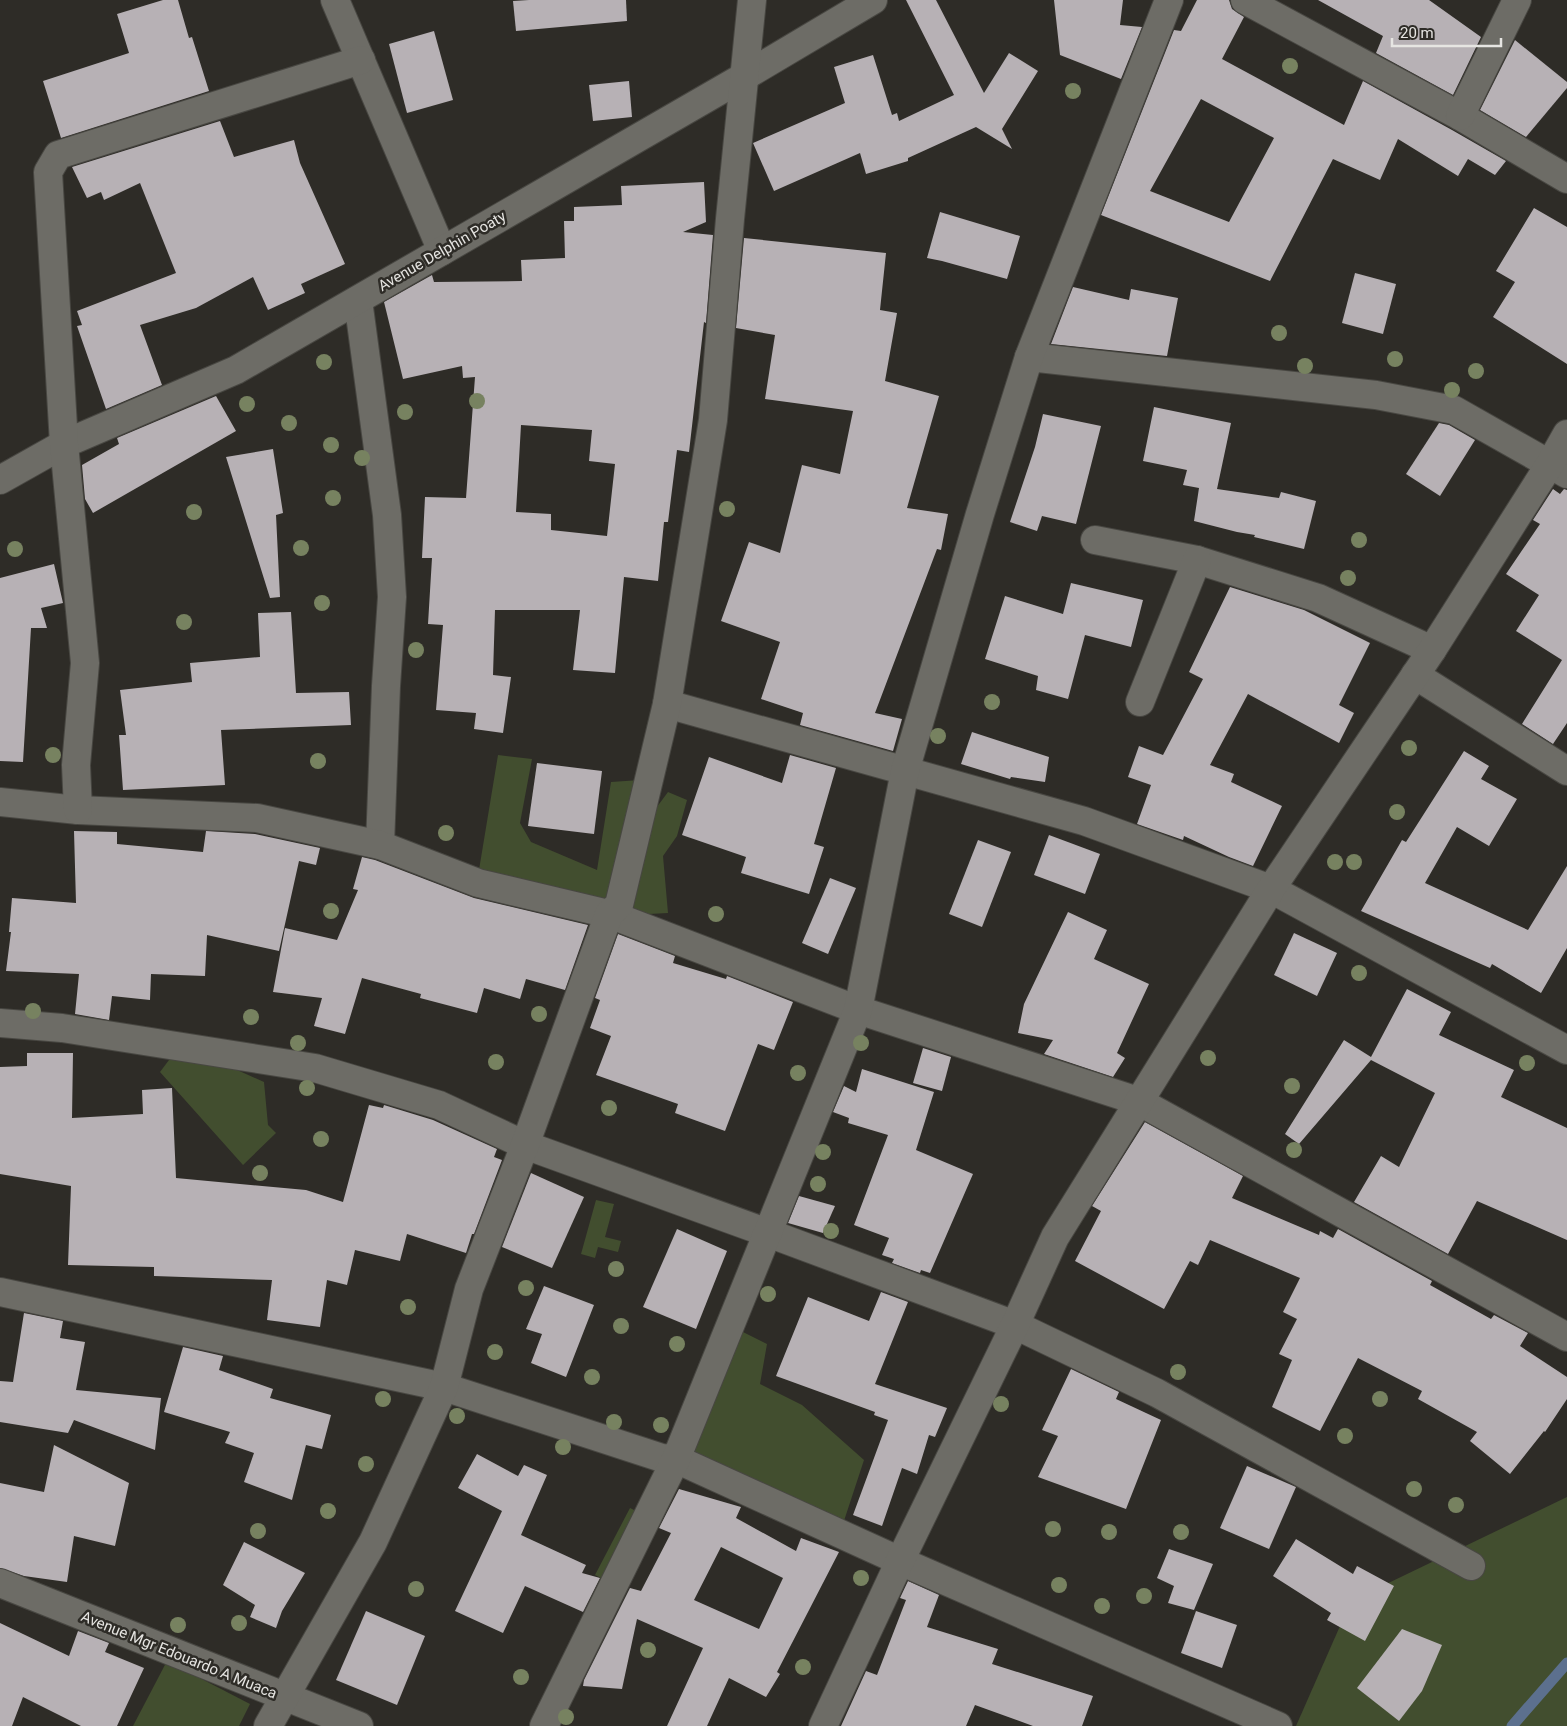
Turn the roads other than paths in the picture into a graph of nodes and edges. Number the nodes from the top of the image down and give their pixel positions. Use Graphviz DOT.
graph roads {
  1 [pos="335,0"];
  2 [pos="752,0"];
  3 [pos="873,0"];
  4 [pos="1169,0"];
  5 [pos="1245,0"];
  6 [pos="1517,0"];
  7 [pos="361,60"];
  8 [pos="745,76"];
  9 [pos="1460,116"];
  10 [pos="1567,178"];
  11 [pos="442,251"];
  12 [pos="358,300"];
  13 [pos="1029,357"];
  14 [pos="1567,434"];
  15 [pos="64,444"];
  16 [pos="1558,469"];
  17 [pos="0,480"];
  18 [pos="1094,540"];
  19 [pos="1197,560"];
  20 [pos="1432,650"];
  21 [pos="1415,674"];
  22 [pos="1140,702"];
  23 [pos="666,704"];
  24 [pos="905,771"];
  25 [pos="1567,771"];
  26 [pos="0,802"];
  27 [pos="78,810"];
  28 [pos="380,845"];
  29 [pos="1271,889"];
  30 [pos="609,914"];
  31 [pos="858,1010"];
  32 [pos="0,1023"];
  33 [pos="1567,1050"];
  34 [pos="1138,1101"];
  35 [pos="525,1145"];
  36 [pos="768,1233"];
  37 [pos="0,1292"];
  38 [pos="1015,1326"];
  39 [pos="1567,1337"];
  40 [pos="444,1387"];
  41 [pos="676,1459"];
  42 [pos="900,1561"];
  43 [pos="1471,1566"];
  44 [pos="0,1583"];
  45 [pos="285,1697"];
  46 [pos="268,1726"];
  47 [pos="359,1726"];
  48 [pos="544,1726"];
  49 [pos="823,1726"];
  50 [pos="1278,1726"];
  1 -- 7 [label="street"];
  2 -- 8 [label="street"];
  3 -- 8 [label="street, Avenue Delphin Poaty"];
  4 -- 13 [label="street"];
  5 -- 9 [label="street"];
  6 -- 9 [label="street"];
  7 -- 11 [label="street"];
  7 -- 15 [label="street"];
  8 -- 11 [label="street, Avenue Delphin Poaty"];
  8 -- 23 [label="street"];
  9 -- 10 [label="street"];
  11 -- 12 [label="street, Avenue Delphin Poaty"];
  12 -- 15 [label="street, Avenue Delphin Poaty"];
  12 -- 28 [label="street"];
  13 -- 16 [label="street"];
  13 -- 24 [label="street"];
  14 -- 16 [label="street"];
  15 -- 17 [label="street, Avenue Delphin Poaty"];
  15 -- 27 [label="street"];
  16 -- 20 [label="street"];
  18 -- 19 [label="street"];
  19 -- 20 [label="street"];
  19 -- 22 [label="street"];
  20 -- 21 [label="street"];
  21 -- 25 [label="street"];
  21 -- 29 [label="street"];
  23 -- 24 [label="street"];
  23 -- 30 [label="street"];
  24 -- 29 [label="street"];
  24 -- 31 [label="street"];
  26 -- 27 [label="street"];
  27 -- 28 [label="street"];
  28 -- 30 [label="street"];
  29 -- 33 [label="street"];
  29 -- 34 [label="street"];
  30 -- 31 [label="street"];
  30 -- 35 [label="street"];
  31 -- 34 [label="street"];
  31 -- 36 [label="street"];
  32 -- 35 [label="street"];
  34 -- 38 [label="street"];
  34 -- 39 [label="street"];
  35 -- 36 [label="street"];
  35 -- 40 [label="street"];
  36 -- 38 [label="street"];
  36 -- 41 [label="street"];
  37 -- 40 [label="street"];
  38 -- 42 [label="street"];
  38 -- 43 [label="street"];
  40 -- 41 [label="street"];
  40 -- 45 [label="street"];
  41 -- 42 [label="street"];
  41 -- 48 [label="street"];
  42 -- 49 [label="street"];
  42 -- 50 [label="street"];
  44 -- 45 [label="street, Avenue Mgr Edouardo A Muaca"];
  45 -- 46 [label="street"];
  45 -- 47 [label="street, Avenue Mgr Edouardo A Muaca"];
}
